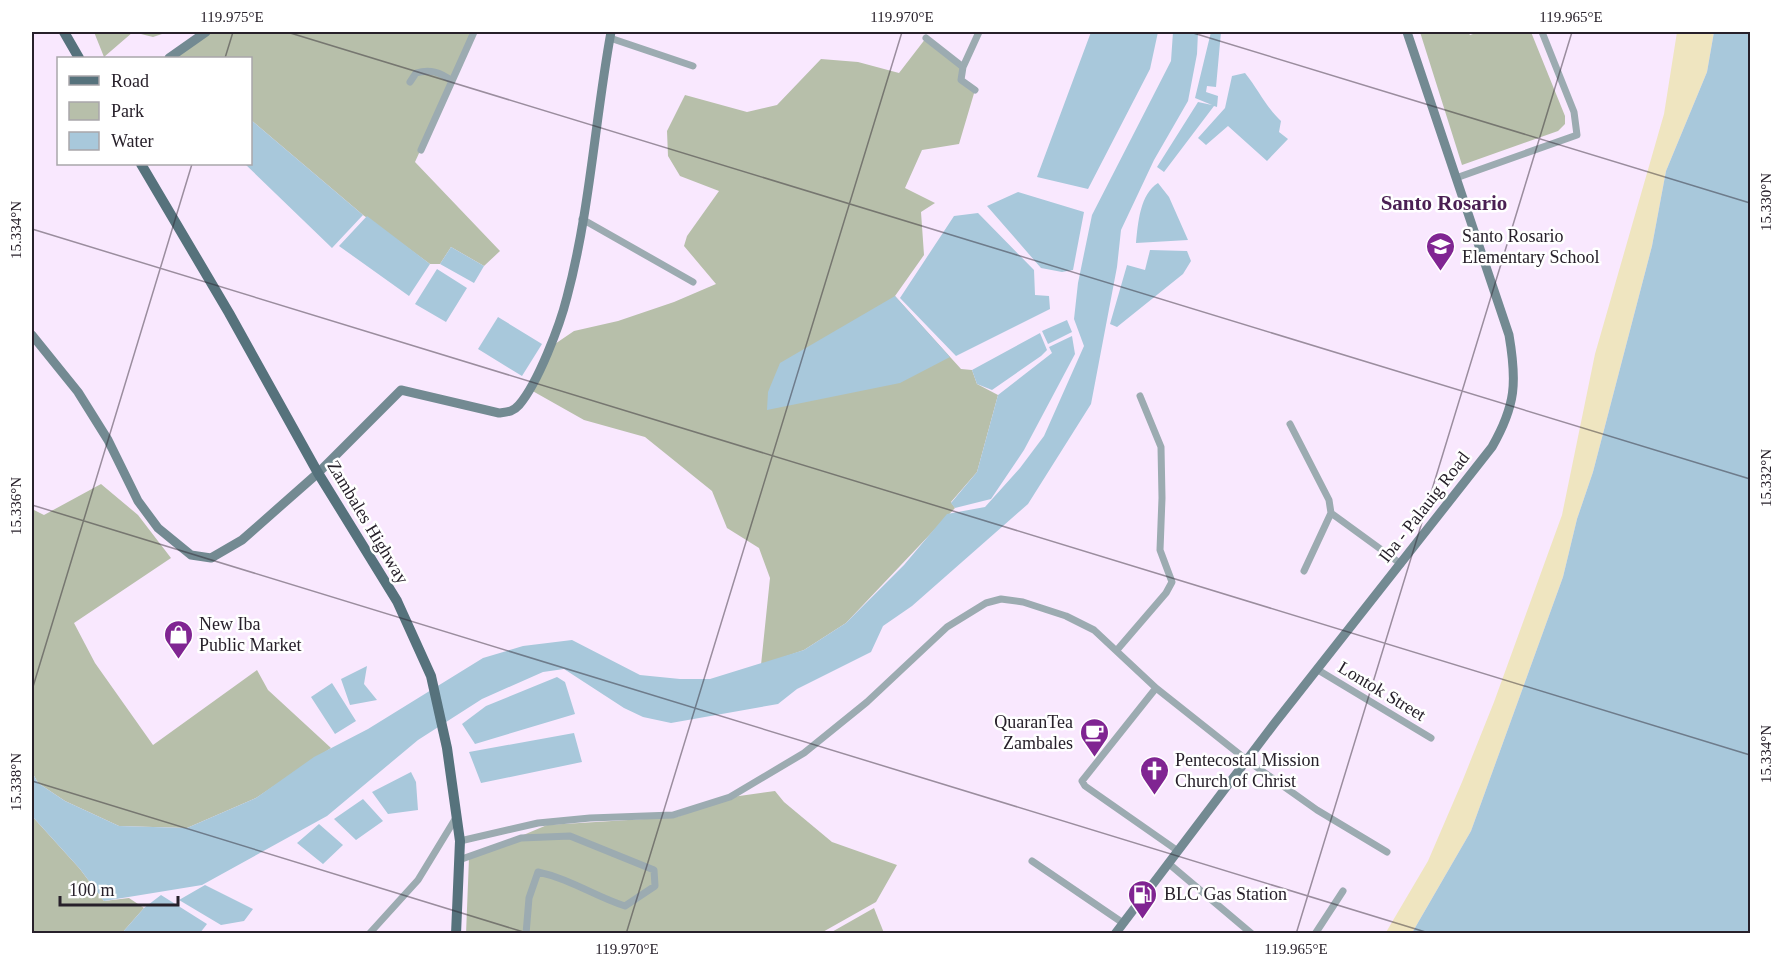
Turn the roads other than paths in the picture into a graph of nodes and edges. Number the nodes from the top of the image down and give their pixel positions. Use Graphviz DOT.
graph roads {
  1 [pos="63,32"];
  2 [pos="206,32"];
  3 [pos="474,32"];
  4 [pos="978,32"];
  5 [pos="1407,32"];
  6 [pos="1542,32"];
  7 [pos="611,35"];
  8 [pos="926,38"];
  9 [pos="78,57"];
  10 [pos="170,57"];
  11 [pos="693,66"];
  12 [pos="963,67"];
  13 [pos="452,81"];
  14 [pos="410,82"];
  15 [pos="975,90"];
  16 [pos="421,150"];
  17 [pos="142,165"];
  18 [pos="1456,178"];
  19 [pos="582,219"];
  20 [pos="693,282"];
  21 [pos="32,335"];
  22 [pos="1140,396"];
  23 [pos="1290,424"];
  24 [pos="318,473"];
  25 [pos="1331,513"];
  26 [pos="1401,564"];
  27 [pos="1304,571"];
  28 [pos="1117,650"];
  29 [pos="1318,670"];
  30 [pos="1156,688"];
  31 [pos="1431,738"];
  32 [pos="1248,762"];
  33 [pos="457,816"];
  34 [pos="460,841"];
  35 [pos="1178,851"];
  36 [pos="1387,852"];
  37 [pos="459,860"];
  38 [pos="1032,861"];
  39 [pos="1168,863"];
  40 [pos="1343,891"];
  41 [pos="1123,923"];
  42 [pos="369,933"];
  43 [pos="456,933"];
  44 [pos="526,933"];
  45 [pos="1115,933"];
  46 [pos="1252,933"];
  47 [pos="1315,933"];
  1 -- 9 [label="main road"];
  2 -- 10 [label="main road"];
  3 -- 13 [label="street"];
  4 -- 12 [label="street"];
  5 -- 18 [label="main road, Iba - Palauig Road"];
  6 -- 18 [label="street"];
  7 -- 11 [label="street"];
  7 -- 19 [label="main road"];
  8 -- 12 [label="street"];
  12 -- 15 [label="street"];
  13 -- 14 [label="street"];
  13 -- 16 [label="street"];
  17 -- 24 [label="main road, Zambales Highway"];
  18 -- 26 [label="main road, Iba - Palauig Road"];
  19 -- 20 [label="street"];
  19 -- 24 [label="main road"];
  21 -- 24 [label="main road"];
  22 -- 28 [label="street"];
  23 -- 25 [label="street"];
  24 -- 33 [label="main road, Zambales Highway"];
  25 -- 26 [label="street"];
  25 -- 27 [label="street"];
  26 -- 29 [label="main road, Iba - Palauig Road"];
  28 -- 30 [label="street"];
  28 -- 34 [label="street"];
  29 -- 31 [label="street, Lontok Street"];
  29 -- 32 [label="main road, Iba - Palauig Road"];
  30 -- 32 [label="street"];
  30 -- 35 [label="street"];
  32 -- 35 [label="main road, Iba - Palauig Road"];
  32 -- 36 [label="street"];
  33 -- 34 [label="main road, Zambales Highway"];
  33 -- 42 [label="street"];
  34 -- 37 [label="main road, Zambales Highway"];
  35 -- 39 [label="main road, Iba - Palauig Road"];
  37 -- 43 [label="main road, Zambales Highway"];
  37 -- 44 [label="street"];
  38 -- 41 [label="street"];
  39 -- 41 [label="main road, Iba - Palauig Road"];
  39 -- 46 [label="street"];
  40 -- 47 [label="street"];
  41 -- 45 [label="main road, Iba - Palauig Road"];
}
